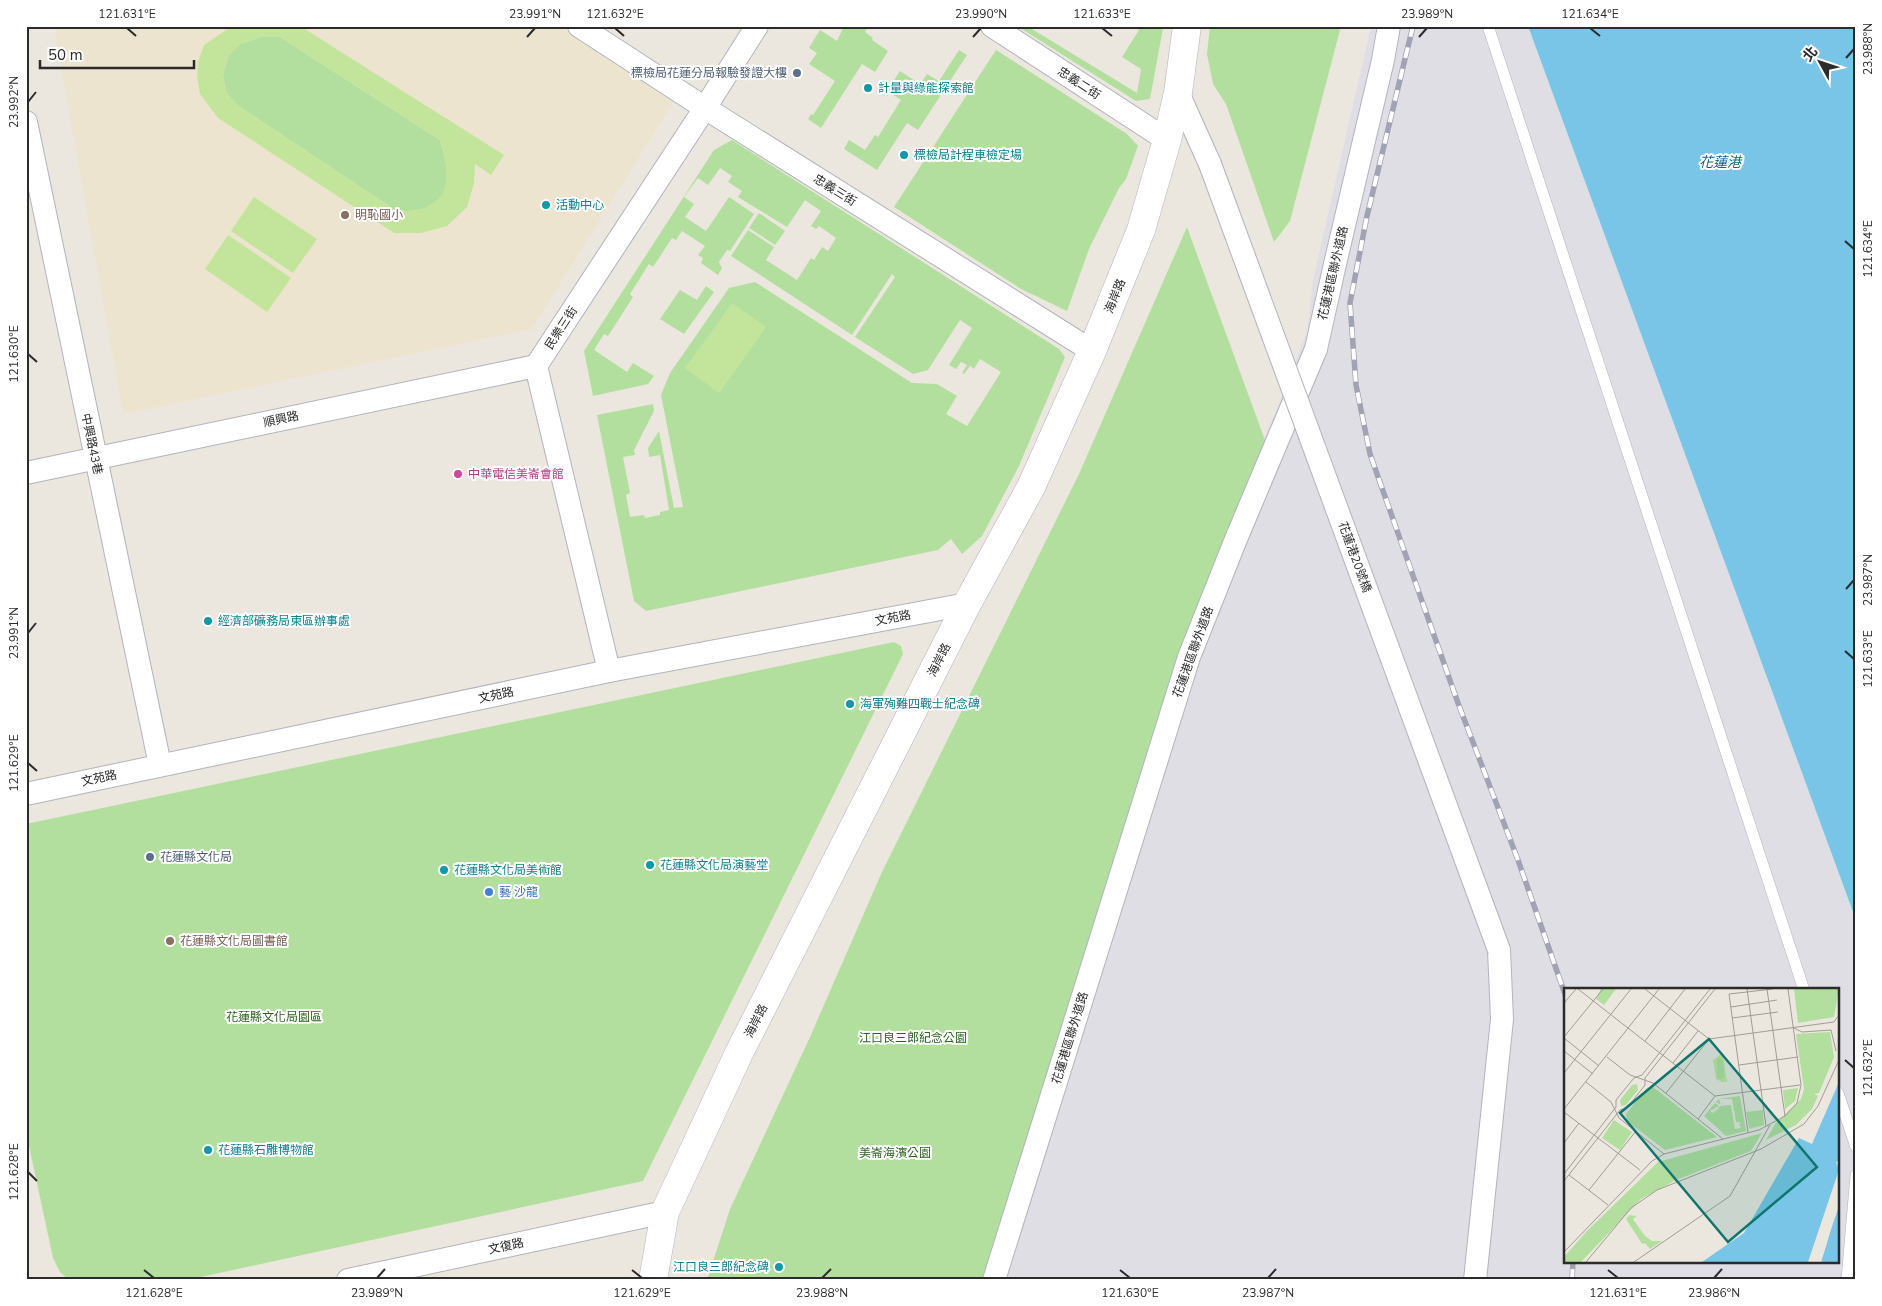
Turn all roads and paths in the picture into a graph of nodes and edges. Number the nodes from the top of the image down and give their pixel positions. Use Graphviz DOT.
graph roads {
  1 [pos="579,26"];
  2 [pos="757,26"];
  3 [pos="992,26"];
  4 [pos="1187,26"];
  5 [pos="1389,26"];
  6 [pos="1488,26"];
  7 [pos="1178,93"];
  8 [pos="705,108"];
  9 [pos="26,122"];
  10 [pos="1167,140"];
  11 [pos="1092,351"];
  12 [pos="536,366"];
  13 [pos="95,458"];
  14 [pos="26,473"];
  15 [pos="967,604"];
  16 [pos="609,671"];
  17 [pos="160,765"];
  18 [pos="26,794"];
  19 [pos="1803,988"];
  20 [pos="1840,1100"];
  21 [pos="1856,1147"];
  22 [pos="1856,1175"];
  23 [pos="665,1212"];
  24 [pos="348,1280"];
  25 [pos="653,1280"];
  26 [pos="994,1280"];
  27 [pos="1475,1280"];
  28 [pos="1847,1280"];
  1 -- 8 [label="street, 忠義三街"];
  2 -- 8 [label="street, 民樂三街"];
  3 -- 10 [label="street, 忠義二街"];
  4 -- 7 [label="main road, 海岸路"];
  5 -- 26 [label="street, 花蓮港區聯外道路"];
  6 -- 19 [label="lane"];
  7 -- 10 [label="main road, 海岸路"];
  7 -- 27 [label="street, 花蓮港20號橋, bridge"];
  8 -- 11 [label="street, 忠義三街"];
  8 -- 12 [label="street, 民樂三街"];
  9 -- 13 [label="street, 中興路43巷"];
  10 -- 11 [label="main road, 海岸路"];
  11 -- 15 [label="main road, 海岸路"];
  12 -- 13 [label="street, 順興路"];
  12 -- 16 [label="street"];
  13 -- 14 [label="street, 順興路"];
  13 -- 17 [label="street, 中興路43巷"];
  15 -- 16 [label="street, 文苑路"];
  15 -- 23 [label="main road, 海岸路"];
  16 -- 17 [label="street, 文苑路"];
  17 -- 18 [label="street, 文苑路"];
  20 -- 21 [label="lane"];
  22 -- 28 [label="lane"];
  23 -- 24 [label="street, 文復路"];
  23 -- 25 [label="main road, 海岸路"];
}
